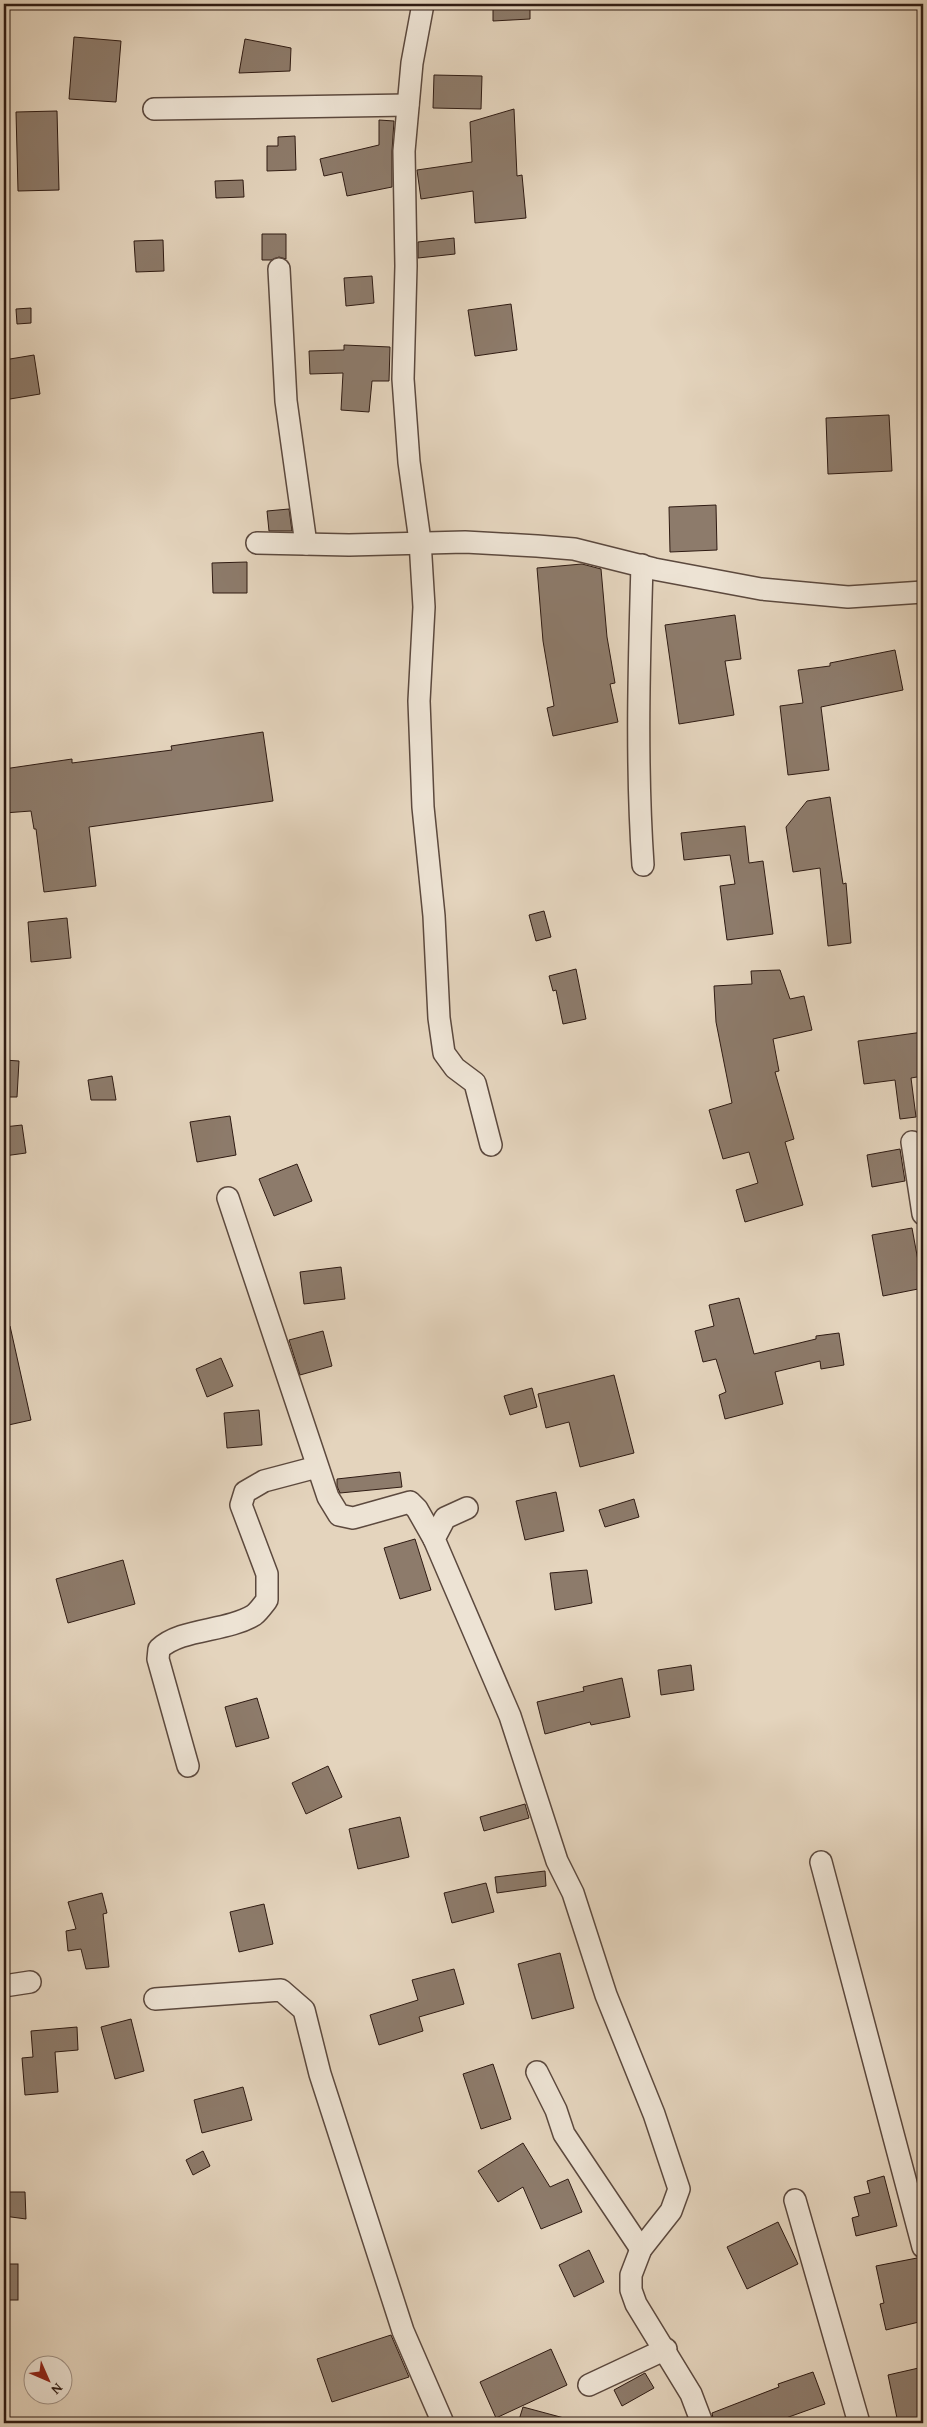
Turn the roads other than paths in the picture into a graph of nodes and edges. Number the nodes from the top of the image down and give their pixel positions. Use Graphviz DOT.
graph roads {
  1 [pos="423,4"];
  2 [pos="408,105"];
  3 [pos="154,109"];
  4 [pos="279,270"];
  5 [pos="420,541"];
  6 [pos="257,543"];
  7 [pos="306,544"];
  8 [pos="642,565"];
  9 [pos="923,592"];
  10 [pos="643,864"];
  11 [pos="912,1142"];
  12 [pos="492,1145"];
  13 [pos="228,1198"];
  14 [pos="923,1214"];
  15 [pos="317,1467"];
  16 [pos="467,1508"];
  17 [pos="434,1539"];
  18 [pos="188,1766"];
  19 [pos="821,1862"];
  20 [pos="30,1982"];
  21 [pos="4,1986"];
  22 [pos="155,1999"];
  23 [pos="537,2072"];
  24 [pos="795,2200"];
  25 [pos="923,2247"];
  26 [pos="641,2250"];
  27 [pos="666,2349"];
  28 [pos="589,2384"];
  29 [pos="443,2423"];
  30 [pos="702,2423"];
  31 [pos="859,2423"];
  1 -- 2 [label="street"];
  2 -- 3 [label="street"];
  2 -- 5 [label="street"];
  4 -- 7 [label="street"];
  5 -- 7 [label="street"];
  5 -- 8 [label="street"];
  5 -- 12 [label="street"];
  6 -- 7 [label="street"];
  8 -- 9 [label="street"];
  8 -- 10 [label="street"];
  11 -- 14 [label="street"];
  13 -- 15 [label="street"];
  15 -- 17 [label="street"];
  15 -- 18 [label="street"];
  16 -- 17 [label="street"];
  17 -- 26 [label="street"];
  19 -- 25 [label="street"];
  20 -- 21 [label="street"];
  22 -- 29 [label="street"];
  23 -- 26 [label="street"];
  24 -- 31 [label="street"];
  26 -- 27 [label="street"];
  27 -- 28 [label="street"];
  27 -- 30 [label="street"];
}
